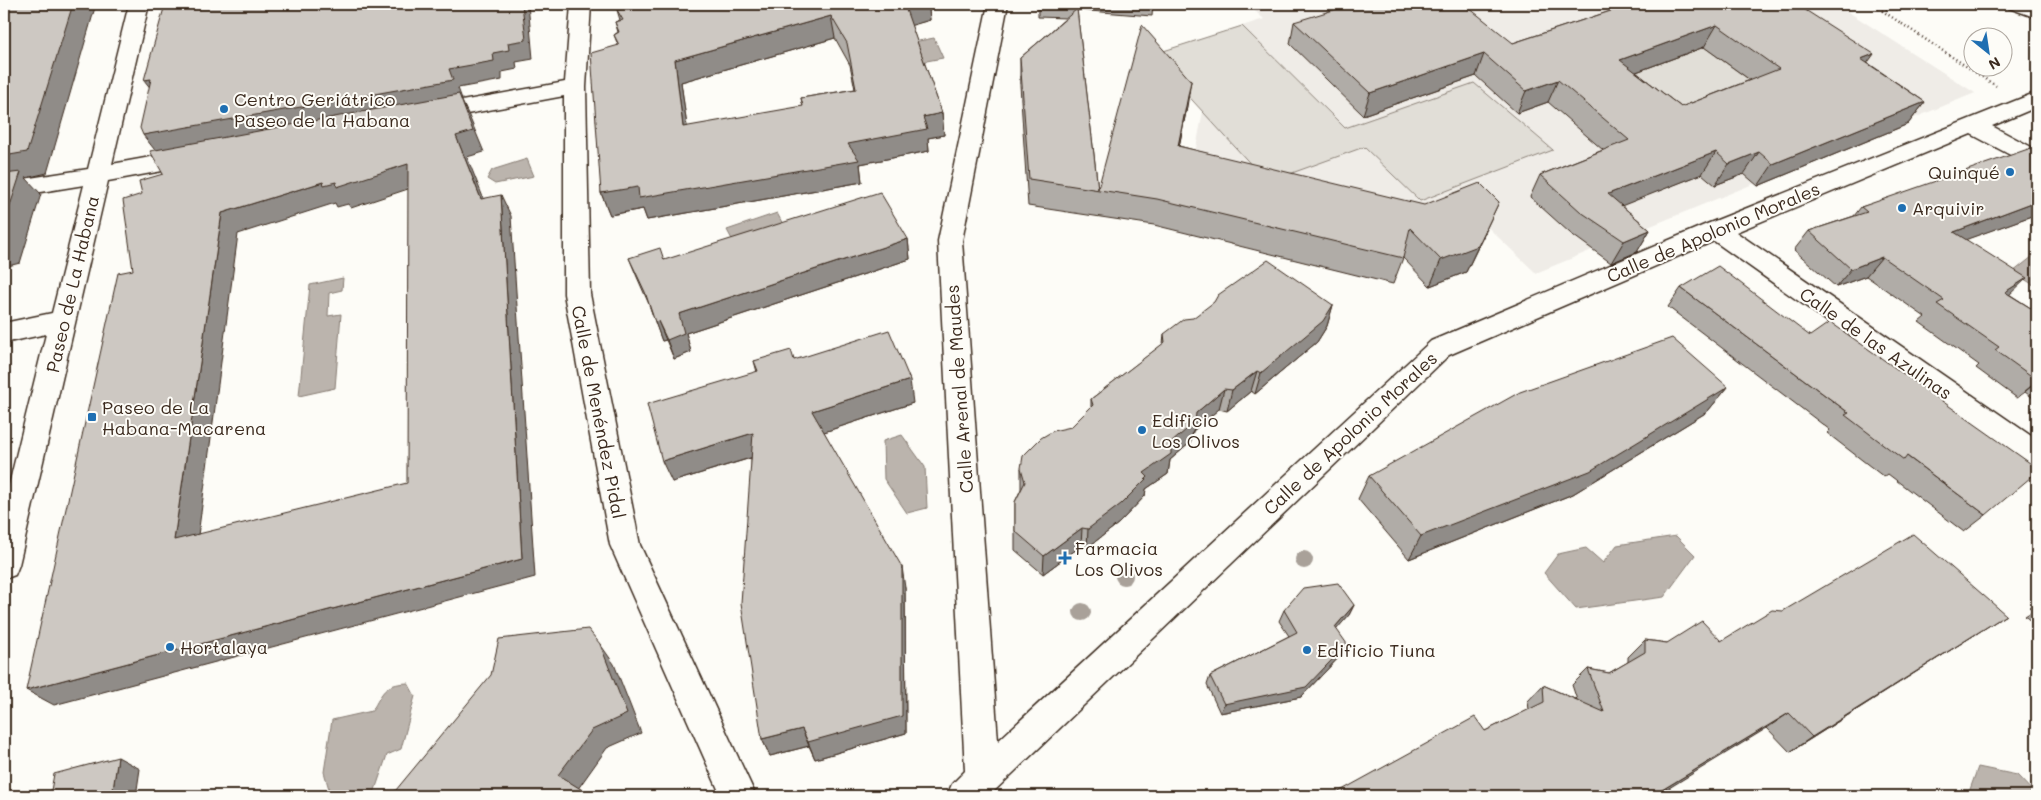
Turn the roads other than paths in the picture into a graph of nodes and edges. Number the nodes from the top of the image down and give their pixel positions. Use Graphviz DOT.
graph roads {
  1 [pos="139,4"];
  2 [pos="581,4"];
  3 [pos="998,4"];
  4 [pos="2016,4"];
  5 [pos="2037,12"];
  6 [pos="575,87"];
  7 [pos="2037,99"];
  8 [pos="410,118"];
  9 [pos="1972,126"];
  10 [pos="216,153"];
  11 [pos="2037,160"];
  12 [pos="97,175"];
  13 [pos="4,190"];
  14 [pos="1716,230"];
  15 [pos="63,321"];
  16 [pos="4,333"];
  17 [pos="2037,454"];
  18 [pos="4,565"];
  19 [pos="983,778"];
  20 [pos="739,796"];
  21 [pos="964,796"];
  1 -- 12 [label="street, Paseo de La Habana"];
  2 -- 6 [label="street, Calle de Menéndez Pidal"];
  3 -- 19 [label="street, Calle Arenal de Maudes"];
  4 -- 5 [label="street"];
  6 -- 8 [label="street"];
  6 -- 20 [label="street, Calle de Menéndez Pidal"];
  7 -- 9 [label="street, Calle de Apolonio Morales"];
  9 -- 11 [label="street"];
  9 -- 14 [label="street, Calle de Apolonio Morales"];
  10 -- 12 [label="street"];
  12 -- 13 [label="street"];
  12 -- 15 [label="street, Paseo de La Habana"];
  14 -- 17 [label="street, Calle de las Azulinas"];
  14 -- 19 [label="street, Calle de Apolonio Morales"];
  15 -- 16 [label="street"];
  15 -- 18 [label="street, Paseo de La Habana"];
  19 -- 21 [label="street, Calle de Apolonio Morales"];
}
